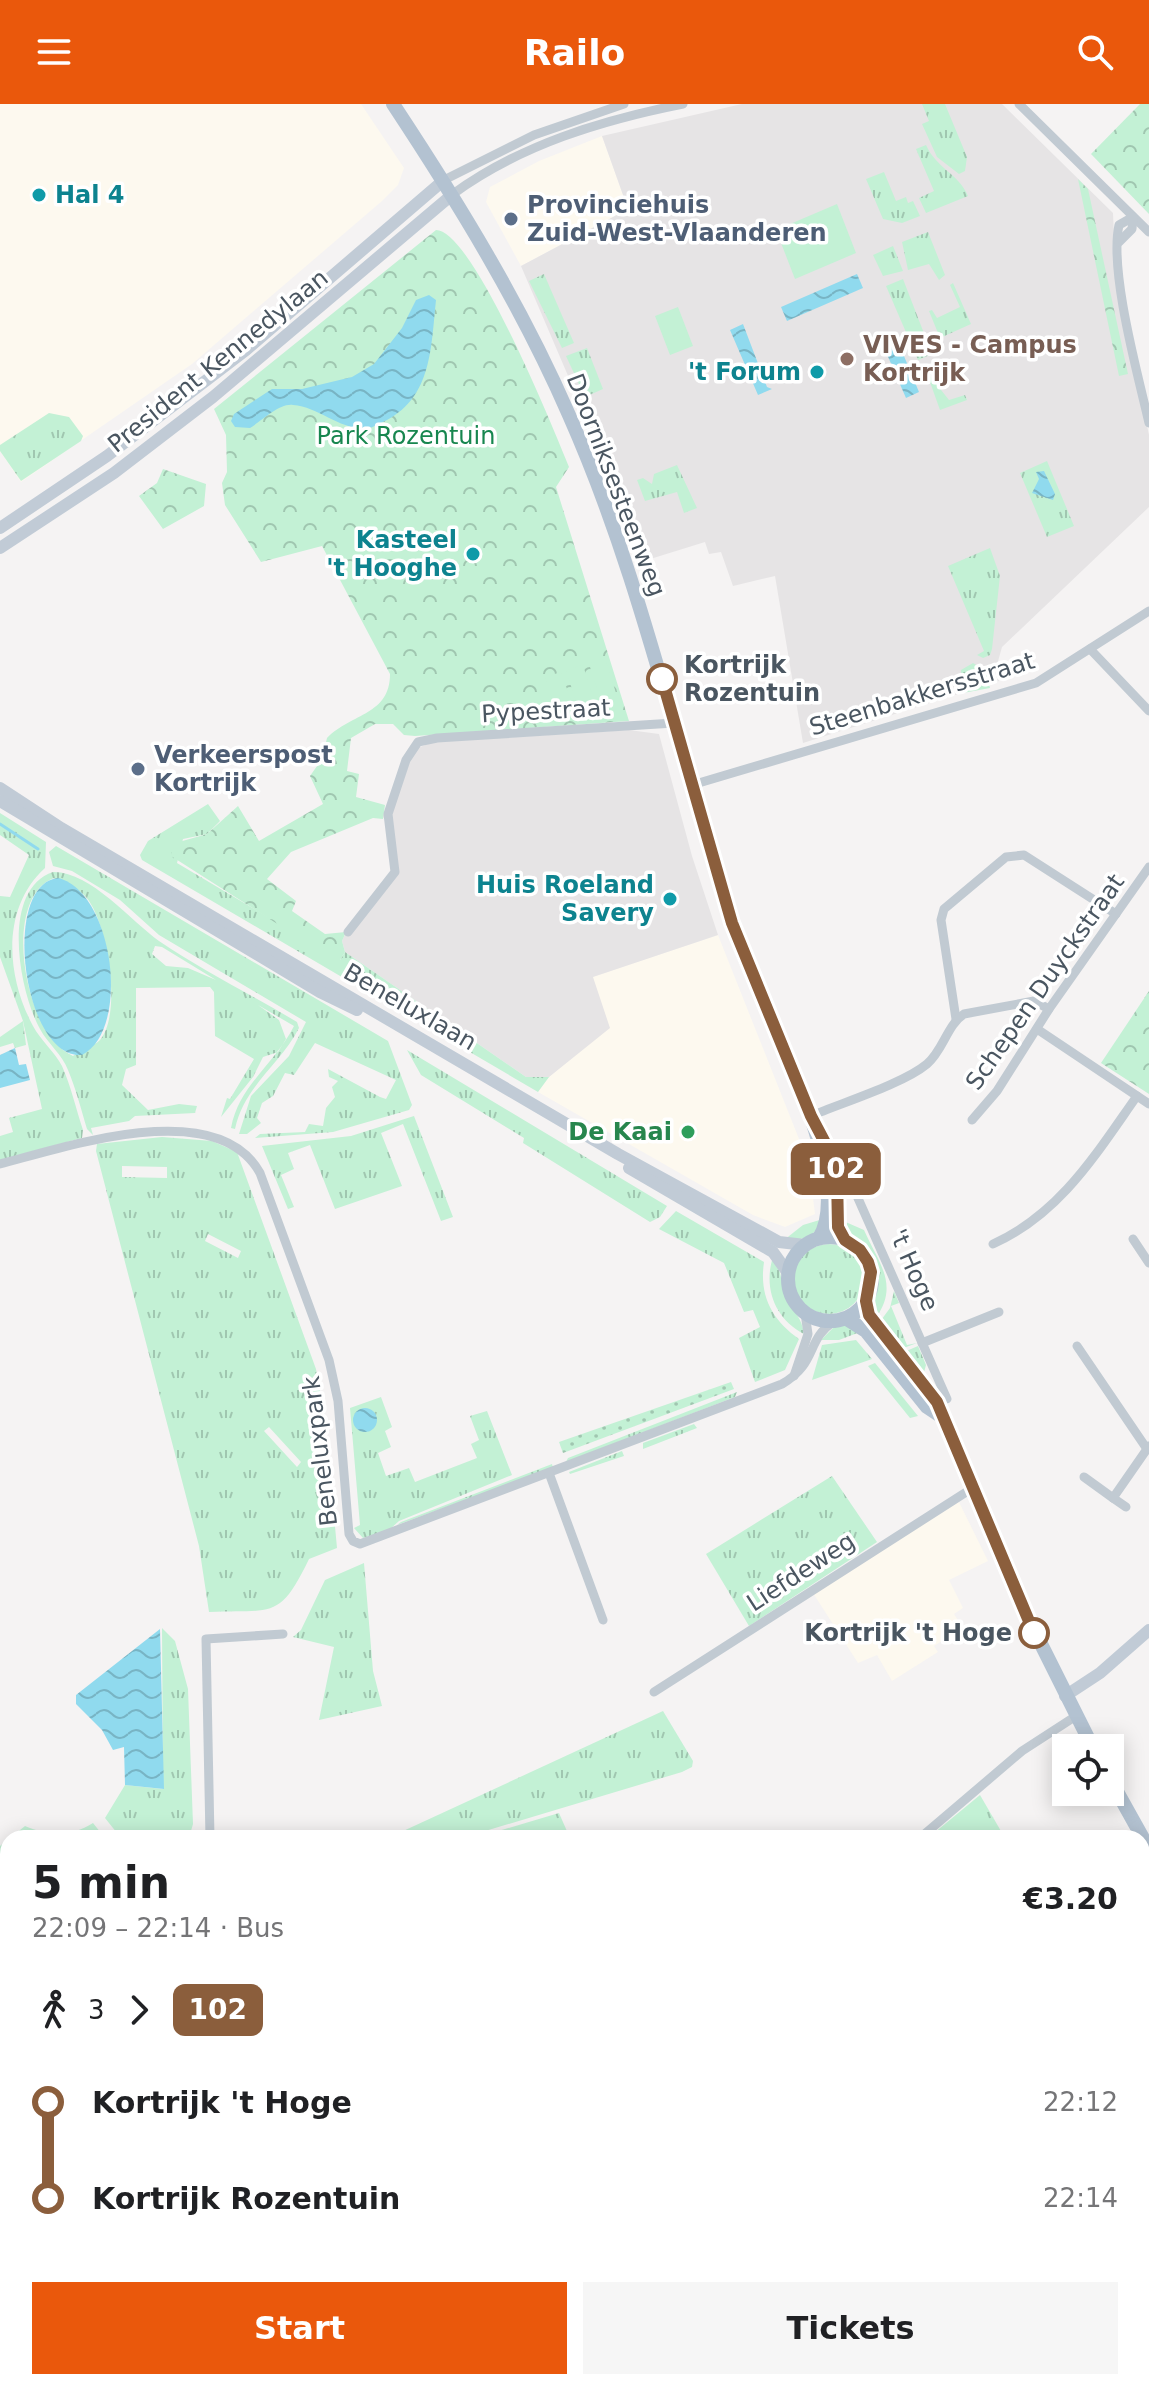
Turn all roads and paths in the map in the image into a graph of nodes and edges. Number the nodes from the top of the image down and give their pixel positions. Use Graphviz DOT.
graph roads {
  1 [pos="393,104"];
  2 [pos="624,104"];
  3 [pos="679,104"];
  4 [pos="1019,104"];
  5 [pos="444,180"];
  6 [pos="453,194"];
  7 [pos="1133,217"];
  8 [pos="1149,232"];
  9 [pos="1149,423"];
  10 [pos="0,528"];
  11 [pos="0,548"];
  12 [pos="1149,611"];
  13 [pos="1090,649"];
  14 [pos="1149,711"];
  15 [pos="674,723"];
  16 [pos="692,785"];
  17 [pos="0,788"];
  18 [pos="0,801"];
  19 [pos="1149,867"];
  20 [pos="1116,914"];
  21 [pos="348,932"];
  22 [pos="744,957"];
  23 [pos="1049,1009"];
  24 [pos="956,1019"];
  25 [pos="1037,1029"];
  26 [pos="1137,1096"];
  27 [pos="1149,1104"];
  28 [pos="811,1116"];
  29 [pos="972,1120"];
  30 [pos="0,1164"];
  31 [pos="832,1183"];
  32 [pos="1133,1239"];
  33 [pos="845,1240"];
  34 [pos="812,1242"];
  35 [pos="993,1244"];
  36 [pos="1149,1263"];
  37 [pos="788,1273"];
  38 [pos="866,1301"];
  39 [pos="999,1312"];
  40 [pos="805,1313"];
  41 [pos="840,1320"];
  42 [pos="922,1343"];
  43 [pos="1077,1346"];
  44 [pos="794,1376"];
  45 [pos="947,1399"];
  46 [pos="939,1415"];
  47 [pos="1148,1447"];
  48 [pos="549,1473"];
  49 [pos="1084,1477"];
  50 [pos="971,1489"];
  51 [pos="1113,1498"];
  52 [pos="1126,1507"];
  53 [pos="603,1620"];
  54 [pos="1149,1630"];
  55 [pos="283,1634"];
  56 [pos="654,1692"];
  57 [pos="1065,1696"];
  58 [pos="1076,1716"];
  59 [pos="1086,1734"];
  60 [pos="1124,1804"];
  61 [pos="210,1830"];
  62 [pos="929,1830"];
  63 [pos="1138,1830"];
  1 -- 5 [label="main road, Doorniksesteenweg"];
  2 -- 5 [label="street"];
  3 -- 6 [label="street"];
  4 -- 7 [label="street"];
  5 -- 6 [label="main road, Doorniksesteenweg"];
  5 -- 10 [label="main road, President Kennedylaan"];
  6 -- 11 [label="main road, President Kennedylaan"];
  6 -- 15 [label="main road, Doorniksesteenweg"];
  7 -- 8 [label="street"];
  7 -- 9 [label="street"];
  12 -- 13 [label="street, Steenbakkersstraat"];
  13 -- 14 [label="street"];
  13 -- 16 [label="street, Steenbakkersstraat"];
  15 -- 16 [label="main road, Doorniksesteenweg"];
  15 -- 21 [label="street, Pypestraat"];
  16 -- 22 [label="main road, Doorniksesteenweg"];
  17 -- 34 [label="main road, Beneluxlaan"];
  18 -- 37 [label="main road, Beneluxlaan"];
  19 -- 20 [label="street, Schepen Duyckstraat"];
  20 -- 23 [label="street, Schepen Duyckstraat"];
  20 -- 24 [label="street"];
  22 -- 28 [label="main road, 't Hoge"];
  23 -- 24 [label="street"];
  23 -- 25 [label="street, Schepen Duyckstraat"];
  24 -- 28 [label="street"];
  25 -- 26 [label="street"];
  25 -- 29 [label="street, Schepen Duyckstraat"];
  26 -- 27 [label="street"];
  26 -- 35 [label="street"];
  28 -- 31 [label="main road, 't Hoge"];
  30 -- 48 [label="street, Beneluxpark"];
  31 -- 33 [label="main road, 't Hoge"];
  31 -- 34 [label="main road, 't Hoge"];
  31 -- 42 [label="street, 't Hoge"];
  32 -- 36 [label="street"];
  33 -- 34 [label="main road"];
  33 -- 38 [label="main road"];
  34 -- 37 [label="main road"];
  37 -- 40 [label="main road"];
  38 -- 41 [label="main road"];
  38 -- 46 [label="main road"];
  39 -- 42 [label="street, 't Hoge"];
  40 -- 41 [label="main road"];
  40 -- 44 [label="street"];
  41 -- 44 [label="street"];
  41 -- 46 [label="main road"];
  42 -- 45 [label="street, 't Hoge"];
  43 -- 47 [label="street"];
  44 -- 48 [label="street, Beneluxpark"];
  46 -- 50 [label="main road"];
  47 -- 51 [label="street"];
  48 -- 53 [label="street"];
  49 -- 51 [label="street"];
  50 -- 56 [label="street, Liefdeweg"];
  50 -- 57 [label="main road"];
  51 -- 52 [label="street"];
  54 -- 57 [label="main road"];
  55 -- 61 [label="street"];
  57 -- 58 [label="main road"];
  58 -- 59 [label="main road"];
  58 -- 62 [label="street"];
  60 -- 63 [label="main road"];
}
